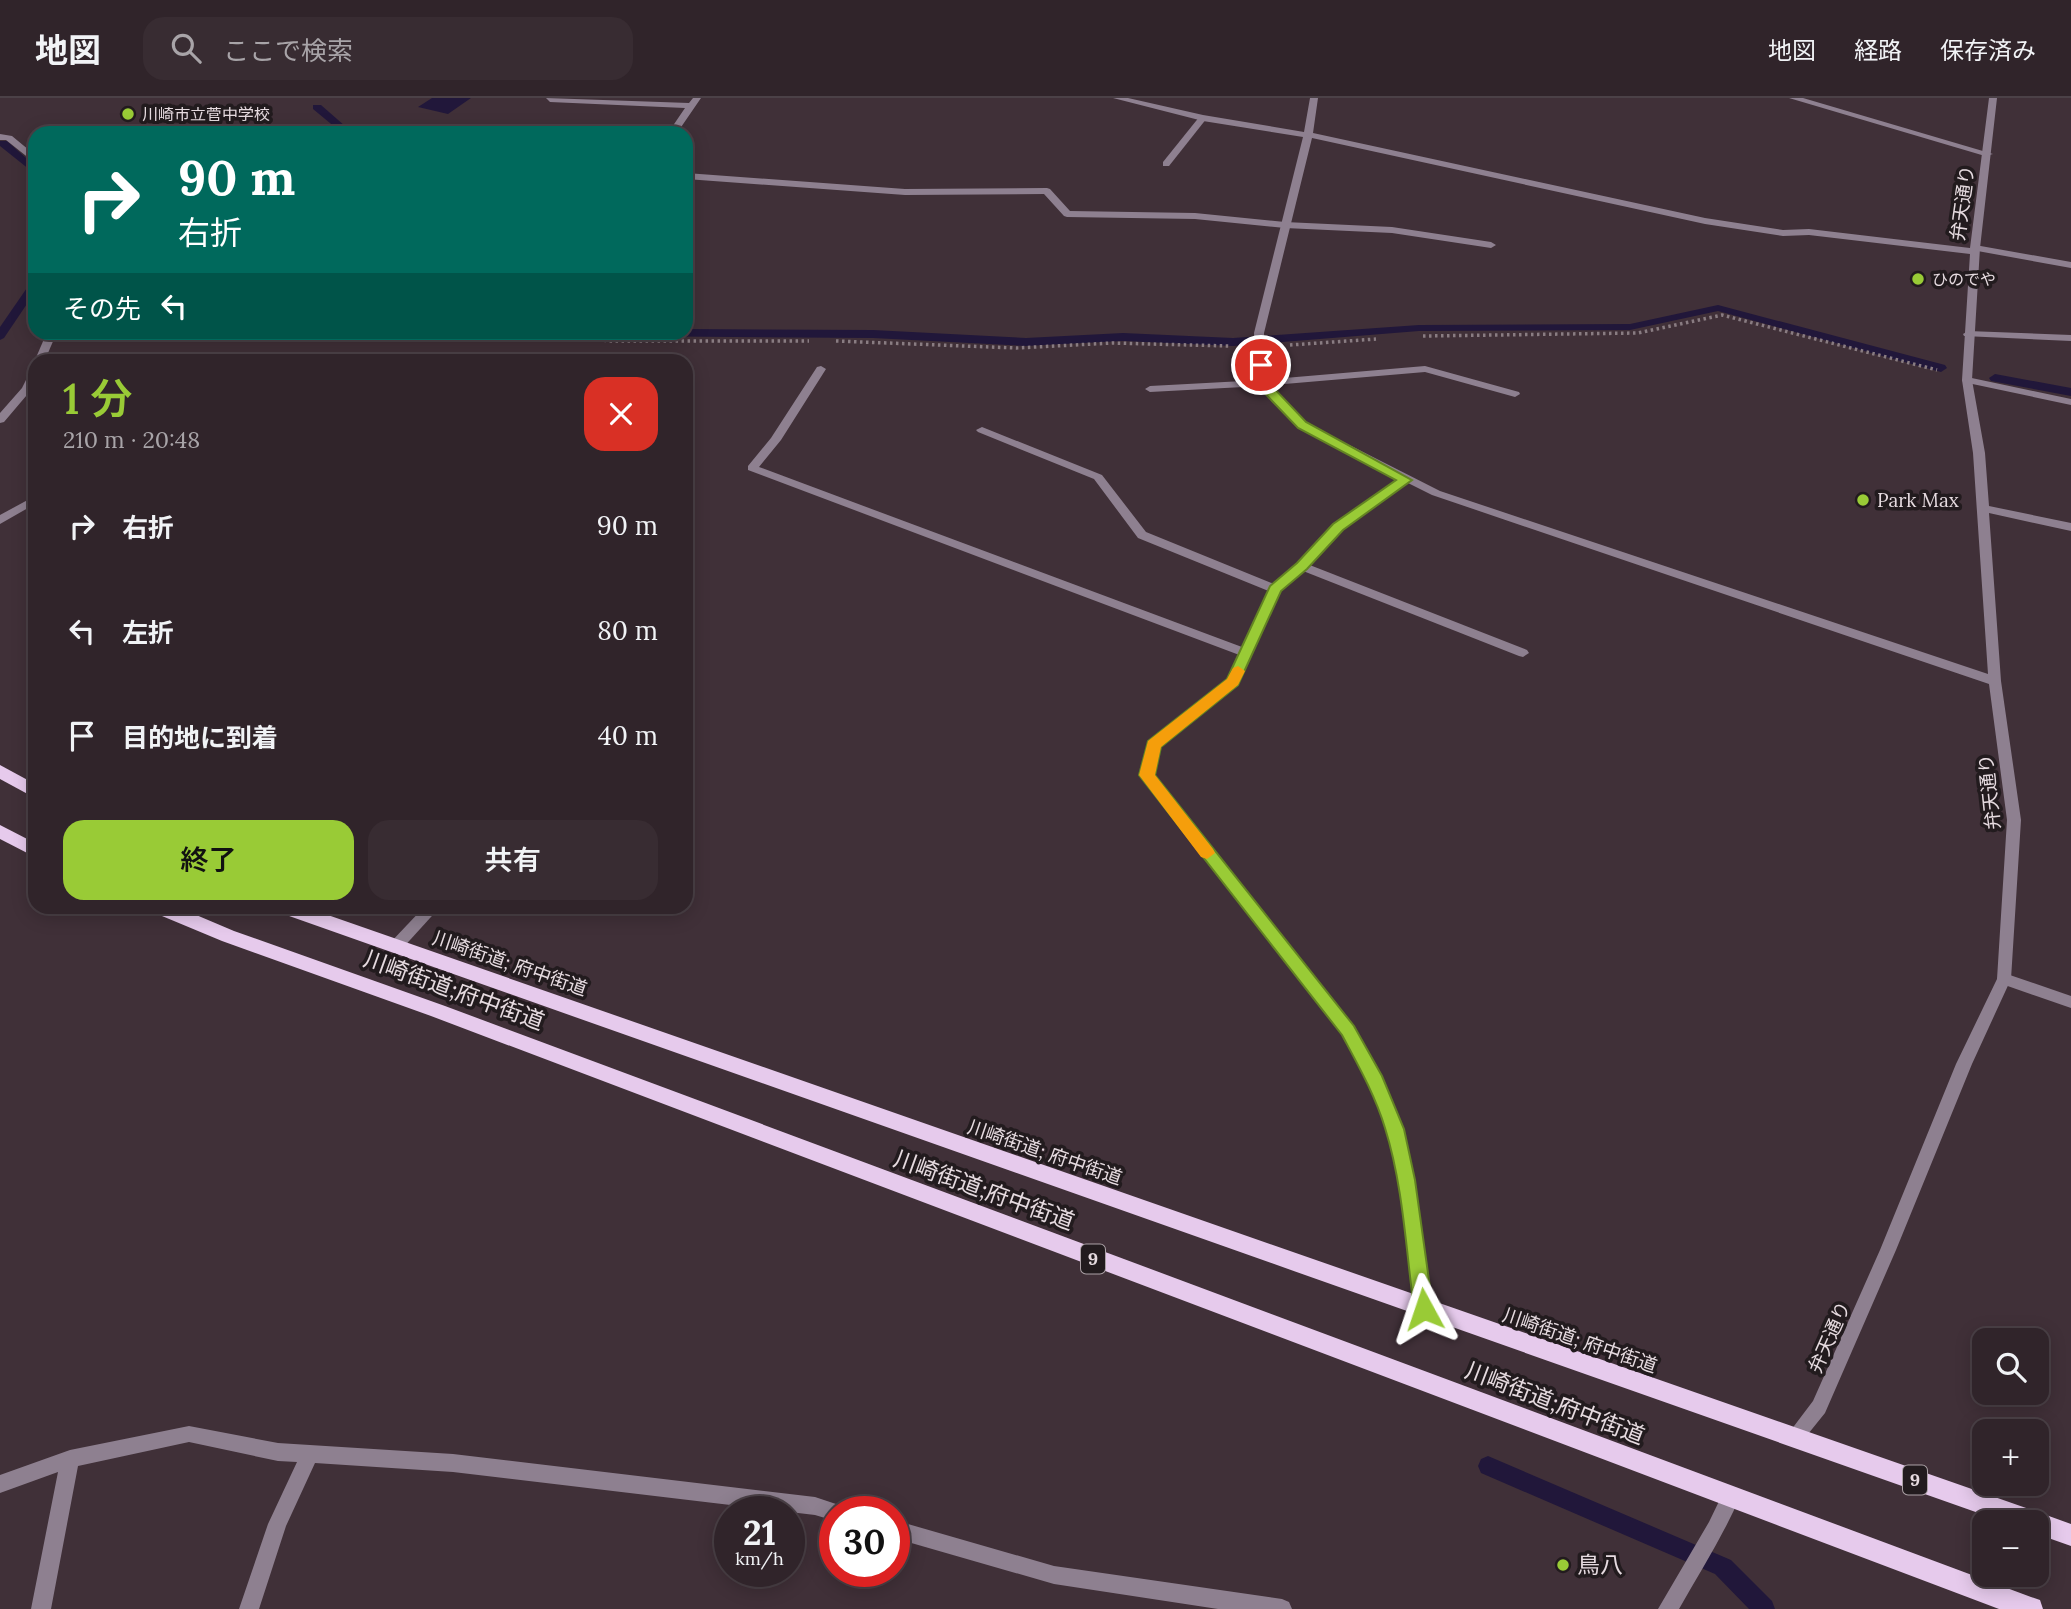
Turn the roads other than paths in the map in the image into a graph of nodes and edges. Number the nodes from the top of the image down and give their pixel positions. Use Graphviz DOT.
graph roads {
  1 [pos="1117,98"];
  2 [pos="1314,98"];
  3 [pos="1793,98"];
  4 [pos="1993,98"];
  5 [pos="550,99"];
  6 [pos="694,102"];
  7 [pos="1203,118"];
  8 [pos="677,126"];
  9 [pos="1308,135"];
  10 [pos="0,137"];
  11 [pos="28,154"];
  12 [pos="1988,154"];
  13 [pos="1166,164"];
  14 [pos="693,177"];
  15 [pos="1285,225"];
  16 [pos="1491,245"];
  17 [pos="1975,250"];
  18 [pos="2071,265"];
  19 [pos="1968,334"];
  20 [pos="2071,338"];
  21 [pos="821,369"];
  22 [pos="1967,380"];
  23 [pos="1262,383"];
  24 [pos="28,388"];
  25 [pos="1150,389"];
  26 [pos="1515,394"];
  27 [pos="2071,402"];
  28 [pos="0,420"];
  29 [pos="982,430"];
  30 [pos="1405,480"];
  31 [pos="28,503"];
  32 [pos="1982,508"];
  33 [pos="0,520"];
  34 [pos="2071,527"];
  35 [pos="1302,566"];
  36 [pos="1275,589"];
  37 [pos="1246,653"];
  38 [pos="1523,653"];
  39 [pos="1995,681"];
  40 [pos="0,771"];
  41 [pos="28,788"];
  42 [pos="0,831"];
  43 [pos="28,847"];
  44 [pos="175,914"];
  45 [pos="303,914"];
  46 [pos="426,914"];
  47 [pos="395,947"];
  48 [pos="2004,979"];
  49 [pos="2071,1002"];
  50 [pos="1424,1309"];
  51 [pos="1794,1438"];
  52 [pos="310,1454"];
  53 [pos="70,1459"];
  54 [pos="0,1484"];
  55 [pos="1731,1497"];
  56 [pos="819,1507"];
  57 [pos="1999,1510"];
  58 [pos="2049,1527"];
  59 [pos="910,1534"];
  60 [pos="2071,1535"];
  61 [pos="41,1609"];
  62 [pos="249,1609"];
  63 [pos="1282,1609"];
  64 [pos="1668,1609"];
  65 [pos="2031,1609"];
  1 -- 7 [label="street"];
  2 -- 9 [label="street"];
  3 -- 12 [label="street"];
  4 -- 12 [label="street, 弁天通り"];
  5 -- 6 [label="street"];
  6 -- 8 [label="street"];
  7 -- 9 [label="street"];
  7 -- 13 [label="street"];
  9 -- 15 [label="street"];
  9 -- 17 [label="street"];
  10 -- 11 [label="street"];
  12 -- 17 [label="street, 弁天通り"];
  14 -- 15 [label="street"];
  15 -- 16 [label="street"];
  15 -- 23 [label="street"];
  17 -- 18 [label="street"];
  17 -- 19 [label="street, 弁天通り"];
  19 -- 20 [label="street"];
  19 -- 22 [label="street, 弁天通り"];
  21 -- 37 [label="street"];
  22 -- 27 [label="street"];
  22 -- 32 [label="street, 弁天通り"];
  23 -- 25 [label="street"];
  23 -- 26 [label="street"];
  23 -- 30 [label="street"];
  24 -- 28 [label="street"];
  29 -- 36 [label="street"];
  30 -- 35 [label="street"];
  30 -- 39 [label="street"];
  31 -- 33 [label="street"];
  32 -- 34 [label="street"];
  32 -- 39 [label="street, 弁天通り"];
  35 -- 36 [label="street"];
  35 -- 38 [label="street"];
  36 -- 37 [label="street"];
  37 -- 50 [label="street"];
  39 -- 48 [label="street, 弁天通り"];
  40 -- 41 [label="main road"];
  42 -- 43 [label="main road"];
  44 -- 55 [label="main road, 川崎街道;府中街道 / 9"];
  45 -- 47 [label="main road, 川崎街道; 府中街道 / 9"];
  46 -- 47 [label="street"];
  47 -- 50 [label="main road, 川崎街道; 府中街道 / 9"];
  48 -- 49 [label="street"];
  48 -- 51 [label="street, 弁天通り"];
  50 -- 51 [label="main road, 川崎街道; 府中街道 / 9"];
  51 -- 57 [label="main road, 9"];
  52 -- 53 [label="street"];
  52 -- 56 [label="street"];
  52 -- 62 [label="street"];
  53 -- 54 [label="street"];
  53 -- 61 [label="street"];
  55 -- 64 [label="street"];
  55 -- 65 [label="main road, 川崎街道;府中街道 / 9"];
  58 -- 60 [label="main road, 9"];
  59 -- 63 [label="street"];
}
